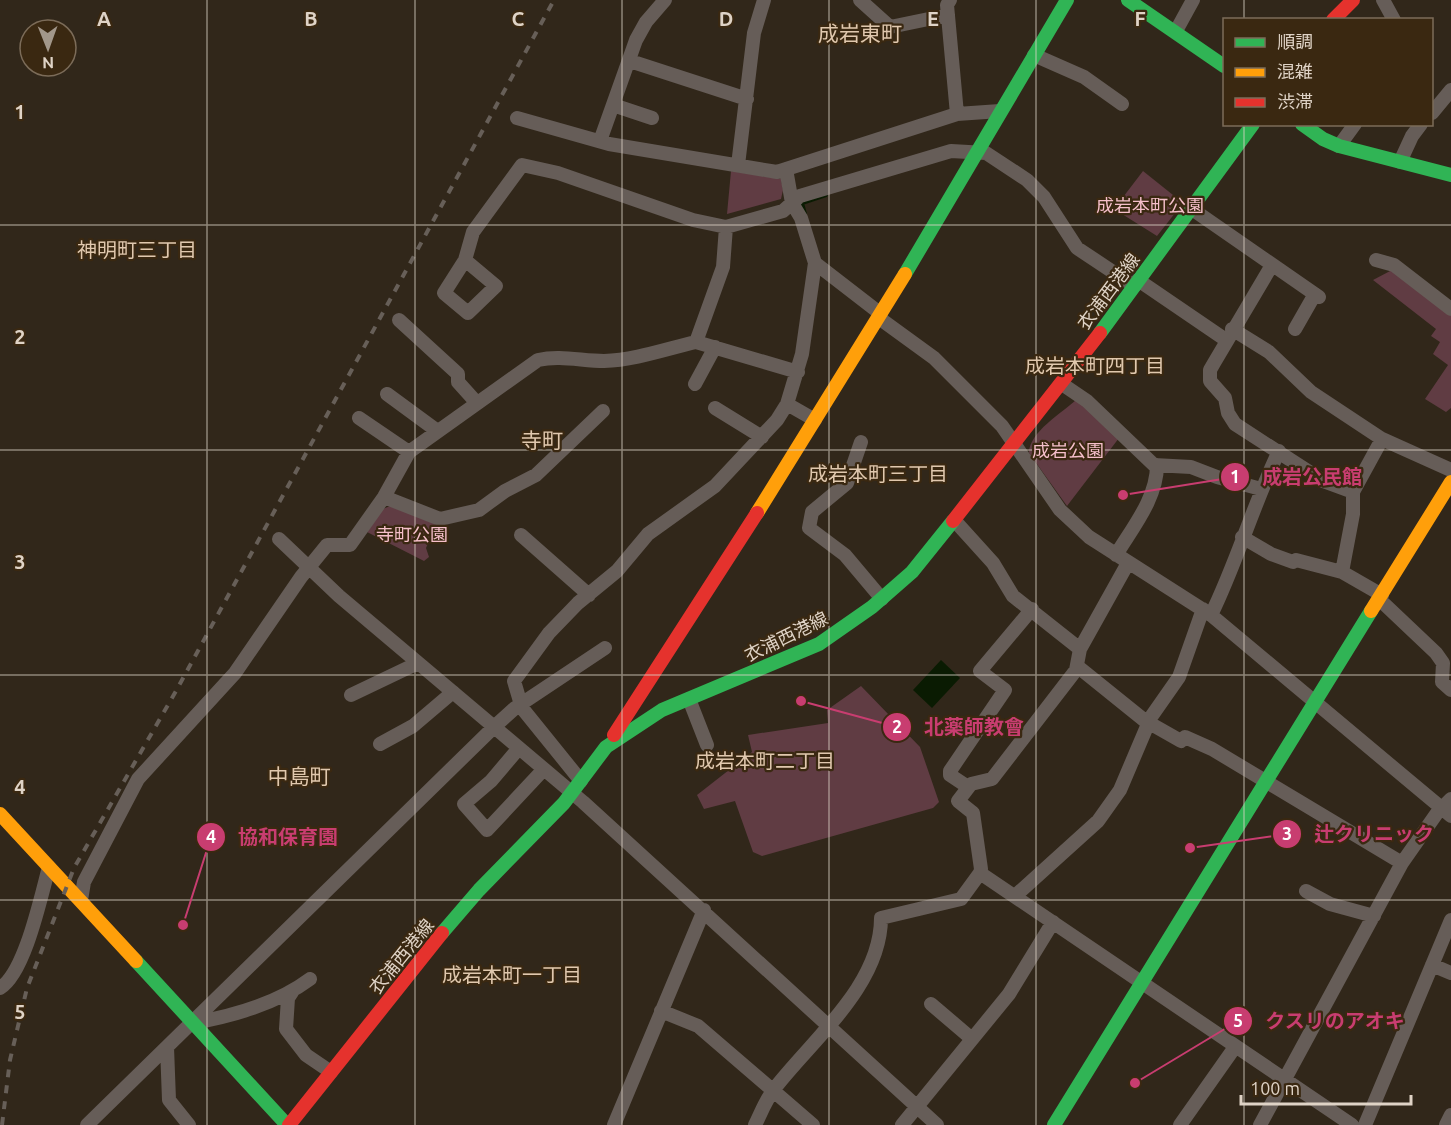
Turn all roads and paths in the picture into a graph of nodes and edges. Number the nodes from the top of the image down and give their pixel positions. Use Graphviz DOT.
graph roads {
  1 [pos="665,0"];
  2 [pos="764,0"];
  3 [pos="860,0"];
  4 [pos="950,0"];
  5 [pos="1067,0"];
  6 [pos="1128,0"];
  7 [pos="1193,0"];
  8 [pos="1353,0"];
  9 [pos="1383,0"];
  10 [pos="948,15"];
  11 [pos="1335,18"];
  12 [pos="1393,18"];
  13 [pos="1176,32"];
  14 [pos="1034,55"];
  15 [pos="630,62"];
  16 [pos="1223,65"];
  17 [pos="1451,90"];
  18 [pos="747,99"];
  19 [pos="1122,104"];
  20 [pos="614,105"];
  21 [pos="1000,111"];
  22 [pos="1433,111"];
  23 [pos="957,114"];
  24 [pos="517,118"];
  25 [pos="652,118"];
  26 [pos="1252,126"];
  27 [pos="1305,126"];
  28 [pos="1354,126"];
  29 [pos="1420,126"];
  30 [pos="600,141"];
  31 [pos="1339,146"];
  32 [pos="977,150"];
  33 [pos="1400,162"];
  34 [pos="738,165"];
  35 [pos="786,169"];
  36 [pos="1451,175"];
  37 [pos="792,202"];
  38 [pos="1192,210"];
  39 [pos="726,227"];
  40 [pos="465,260"];
  41 [pos="1376,260"];
  42 [pos="815,263"];
  43 [pos="1272,265"];
  44 [pos="1136,283"];
  45 [pos="1448,300"];
  46 [pos="880,316"];
  47 [pos="399,320"];
  48 [pos="1295,329"];
  49 [pos="1229,334"];
  50 [pos="696,342"];
  51 [pos="715,346"];
  52 [pos="798,372"];
  53 [pos="695,384"];
  54 [pos="1062,384"];
  55 [pos="387,394"];
  56 [pos="476,402"];
  57 [pos="787,404"];
  58 [pos="715,408"];
  59 [pos="603,411"];
  60 [pos="358,418"];
  61 [pos="815,420"];
  62 [pos="436,430"];
  63 [pos="762,437"];
  64 [pos="1382,439"];
  65 [pos="861,442"];
  66 [pos="1014,445"];
  67 [pos="1278,451"];
  68 [pos="409,452"];
  69 [pos="1157,465"];
  70 [pos="1451,470"];
  71 [pos="1451,482"];
  72 [pos="1261,489"];
  73 [pos="1353,492"];
  74 [pos="384,497"];
  75 [pos="955,521"];
  76 [pos="521,535"];
  77 [pos="1242,537"];
  78 [pos="279,539"];
  79 [pos="1116,555"];
  80 [pos="1128,563"];
  81 [pos="308,568"];
  82 [pos="1342,572"];
  83 [pos="589,595"];
  84 [pos="1380,596"];
  85 [pos="882,599"];
  86 [pos="1032,609"];
  87 [pos="1207,612"];
  88 [pos="605,648"];
  89 [pos="1080,649"];
  90 [pos="418,663"];
  91 [pos="1077,666"];
  92 [pos="1451,690"];
  93 [pos="453,692"];
  94 [pos="351,695"];
  95 [pos="689,699"];
  96 [pos="636,702"];
  97 [pos="1315,702"];
  98 [pos="521,705"];
  99 [pos="650,716"];
  100 [pos="1148,723"];
  101 [pos="494,727"];
  102 [pos="380,744"];
  103 [pos="707,745"];
  104 [pos="606,747"];
  105 [pos="519,748"];
  106 [pos="544,769"];
  107 [pos="581,781"];
  108 [pos="1265,782"];
  109 [pos="968,787"];
  110 [pos="573,793"];
  111 [pos="1448,807"];
  112 [pos="0,814"];
  113 [pos="1402,863"];
  114 [pos="49,867"];
  115 [pos="980,873"];
  116 [pos="1306,891"];
  117 [pos="1015,896"];
  118 [pos="81,900"];
  119 [pos="704,910"];
  120 [pos="1374,916"];
  121 [pos="1451,920"];
  122 [pos="1053,922"];
  123 [pos="1432,965"];
  124 [pos="1451,973"];
  125 [pos="310,979"];
  126 [pos="1141,983"];
  127 [pos="0,988"];
  128 [pos="292,993"];
  129 [pos="931,1004"];
  130 [pos="661,1011"];
  131 [pos="193,1023"];
  132 [pos="830,1026"];
  133 [pos="972,1039"];
  134 [pos="167,1047"];
  135 [pos="1235,1047"];
  136 [pos="331,1072"];
  137 [pos="1285,1080"];
  138 [pos="773,1090"];
  139 [pos="916,1106"];
  140 [pos="1451,1115"];
  141 [pos="87,1125"];
  142 [pos="189,1125"];
  143 [pos="288,1125"];
  144 [pos="614,1125"];
  145 [pos="755,1125"];
  146 [pos="813,1125"];
  147 [pos="903,1125"];
  148 [pos="937,1125"];
  149 [pos="1054,1125"];
  150 [pos="1180,1125"];
  151 [pos="1260,1125"];
  152 [pos="1352,1125"];
  153 [pos="1365,1125"];
  154 [pos="1446,1125"];
  1 -- 15 [label="street"];
  2 -- 18 [label="street"];
  3 -- 10 [label="street"];
  4 -- 10 [label="street"];
  5 -- 14 [label="street"];
  6 -- 13 [label="street"];
  7 -- 13 [label="street"];
  8 -- 11 [label="street"];
  9 -- 12 [label="street"];
  10 -- 23 [label="street"];
  13 -- 16 [label="street"];
  14 -- 19 [label="street"];
  14 -- 21 [label="street"];
  15 -- 18 [label="street"];
  15 -- 20 [label="street"];
  17 -- 22 [label="street"];
  18 -- 34 [label="street"];
  20 -- 25 [label="street"];
  20 -- 30 [label="street"];
  21 -- 23 [label="street"];
  21 -- 32 [label="street"];
  23 -- 35 [label="street"];
  24 -- 30 [label="street"];
  26 -- 38 [label="street, 衣浦西港線"];
  27 -- 31 [label="street"];
  28 -- 31 [label="street"];
  29 -- 33 [label="street"];
  30 -- 34 [label="street"];
  31 -- 33 [label="street"];
  32 -- 37 [label="street"];
  32 -- 44 [label="street"];
  32 -- 46 [label="street"];
  33 -- 36 [label="street"];
  34 -- 35 [label="street"];
  35 -- 37 [label="street"];
  37 -- 39 [label="street"];
  37 -- 42 [label="street"];
  38 -- 43 [label="street"];
  38 -- 44 [label="street, 衣浦西港線"];
  39 -- 40 [label="street"];
  39 -- 50 [label="street"];
  41 -- 45 [label="street"];
  42 -- 46 [label="street"];
  42 -- 52 [label="street"];
  43 -- 48 [label="street"];
  43 -- 49 [label="street"];
  44 -- 49 [label="street"];
  44 -- 54 [label="street, 衣浦西港線"];
  46 -- 61 [label="street"];
  46 -- 66 [label="street"];
  47 -- 56 [label="street"];
  49 -- 64 [label="street"];
  49 -- 67 [label="street"];
  50 -- 51 [label="street"];
  50 -- 56 [label="street"];
  51 -- 52 [label="street"];
  51 -- 53 [label="street"];
  52 -- 57 [label="street"];
  54 -- 66 [label="street, 衣浦西港線"];
  54 -- 69 [label="street"];
  55 -- 62 [label="street"];
  56 -- 62 [label="street"];
  57 -- 61 [label="street"];
  57 -- 63 [label="street"];
  58 -- 63 [label="street"];
  59 -- 74 [label="street"];
  60 -- 68 [label="street"];
  61 -- 96 [label="street"];
  62 -- 68 [label="street"];
  63 -- 83 [label="street"];
  64 -- 70 [label="street"];
  64 -- 73 [label="street"];
  65 -- 85 [label="street"];
  66 -- 75 [label="street, 衣浦西港線"];
  66 -- 79 [label="street"];
  67 -- 72 [label="street"];
  67 -- 73 [label="street"];
  68 -- 74 [label="street"];
  69 -- 72 [label="street"];
  69 -- 79 [label="street"];
  71 -- 84 [label="street"];
  72 -- 77 [label="street"];
  73 -- 82 [label="street"];
  74 -- 81 [label="street"];
  75 -- 85 [label="street, 衣浦西港線"];
  75 -- 86 [label="street"];
  76 -- 83 [label="street"];
  77 -- 82 [label="street"];
  77 -- 87 [label="street"];
  78 -- 81 [label="street"];
  79 -- 80 [label="street"];
  80 -- 87 [label="street"];
  80 -- 89 [label="street"];
  81 -- 90 [label="street"];
  81 -- 118 [label="street"];
  82 -- 84 [label="street"];
  83 -- 98 [label="street"];
  84 -- 92 [label="street"];
  84 -- 97 [label="street"];
  85 -- 95 [label="street, 衣浦西港線"];
  86 -- 89 [label="street"];
  86 -- 109 [label="street"];
  87 -- 97 [label="street"];
  87 -- 100 [label="street"];
  88 -- 98 [label="street"];
  89 -- 91 [label="street"];
  90 -- 93 [label="street"];
  90 -- 94 [label="street"];
  91 -- 100 [label="street"];
  91 -- 109 [label="street"];
  93 -- 101 [label="street"];
  93 -- 102 [label="street"];
  95 -- 99 [label="street, 衣浦西港線"];
  95 -- 103 [label="street"];
  96 -- 99 [label="street"];
  96 -- 104 [label="street"];
  97 -- 108 [label="street"];
  97 -- 111 [label="street"];
  98 -- 101 [label="street"];
  98 -- 107 [label="street"];
  99 -- 104 [label="street, 衣浦西港線"];
  100 -- 108 [label="street"];
  100 -- 117 [label="street"];
  101 -- 105 [label="street"];
  101 -- 131 [label="street"];
  104 -- 107 [label="street, 衣浦西港線"];
  105 -- 106 [label="street"];
  105 -- 106 [label="street"];
  106 -- 110 [label="street"];
  107 -- 110 [label="street, 衣浦西港線"];
  108 -- 113 [label="street"];
  108 -- 126 [label="street"];
  109 -- 115 [label="street"];
  110 -- 119 [label="street"];
  110 -- 136 [label="street, 衣浦西港線"];
  111 -- 113 [label="street"];
  112 -- 114 [label="street"];
  113 -- 120 [label="street"];
  114 -- 118 [label="street"];
  114 -- 127 [label="street"];
  115 -- 117 [label="street"];
  115 -- 132 [label="street"];
  116 -- 120 [label="street"];
  117 -- 122 [label="street"];
  118 -- 131 [label="street"];
  119 -- 130 [label="street"];
  119 -- 132 [label="street"];
  120 -- 137 [label="street"];
  121 -- 123 [label="street"];
  122 -- 126 [label="street"];
  122 -- 133 [label="street"];
  123 -- 124 [label="street"];
  123 -- 153 [label="street"];
  125 -- 128 [label="street"];
  126 -- 135 [label="street"];
  126 -- 149 [label="street"];
  128 -- 131 [label="street"];
  128 -- 136 [label="street"];
  129 -- 133 [label="street"];
  130 -- 138 [label="street"];
  130 -- 144 [label="street"];
  131 -- 134 [label="street"];
  131 -- 143 [label="street"];
  132 -- 138 [label="street"];
  132 -- 139 [label="street"];
  133 -- 139 [label="street"];
  134 -- 141 [label="street"];
  134 -- 142 [label="street"];
  135 -- 137 [label="street"];
  135 -- 150 [label="street"];
  136 -- 143 [label="street, 衣浦西港線"];
  137 -- 151 [label="street"];
  137 -- 152 [label="street"];
  138 -- 145 [label="street"];
  138 -- 146 [label="street"];
  139 -- 147 [label="street"];
  139 -- 148 [label="street"];
  140 -- 154 [label="street"];
}
